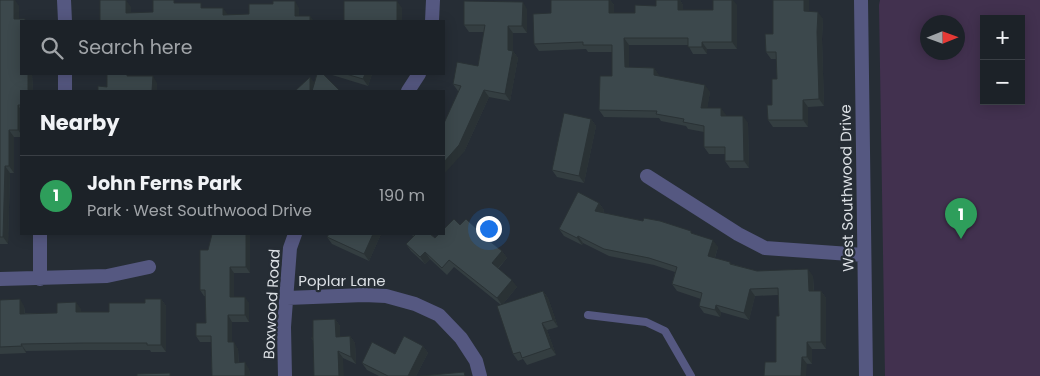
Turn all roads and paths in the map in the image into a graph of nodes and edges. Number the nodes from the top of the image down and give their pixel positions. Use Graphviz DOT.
graph roads {
  1 [pos="64,0"];
  2 [pos="434,0"];
  3 [pos="861,0"];
  4 [pos="64,20"];
  5 [pos="432,20"];
  6 [pos="65,75"];
  7 [pos="418,75"];
  8 [pos="65,90"];
  9 [pos="409,90"];
  10 [pos="648,176"];
  11 [pos="40,235"];
  12 [pos="295,235"];
  13 [pos="864,255"];
  14 [pos="149,267"];
  15 [pos="40,278"];
  16 [pos="0,279"];
  17 [pos="287,298"];
  18 [pos="588,314"];
  19 [pos="285,376"];
  20 [pos="480,376"];
  21 [pos="691,376"];
  22 [pos="866,376"];
  1 -- 4 [label="street"];
  2 -- 5 [label="street"];
  3 -- 13 [label="street, West Southwood Drive"];
  6 -- 8 [label="street"];
  7 -- 9 [label="street"];
  10 -- 13 [label="street"];
  11 -- 15 [label="street"];
  12 -- 17 [label="street, Boxwood Road"];
  13 -- 22 [label="street, West Southwood Drive"];
  14 -- 15 [label="street"];
  15 -- 16 [label="street"];
  17 -- 19 [label="street, Boxwood Road"];
  17 -- 20 [label="street, Poplar Lane"];
  18 -- 21 [label="lane"];
}
